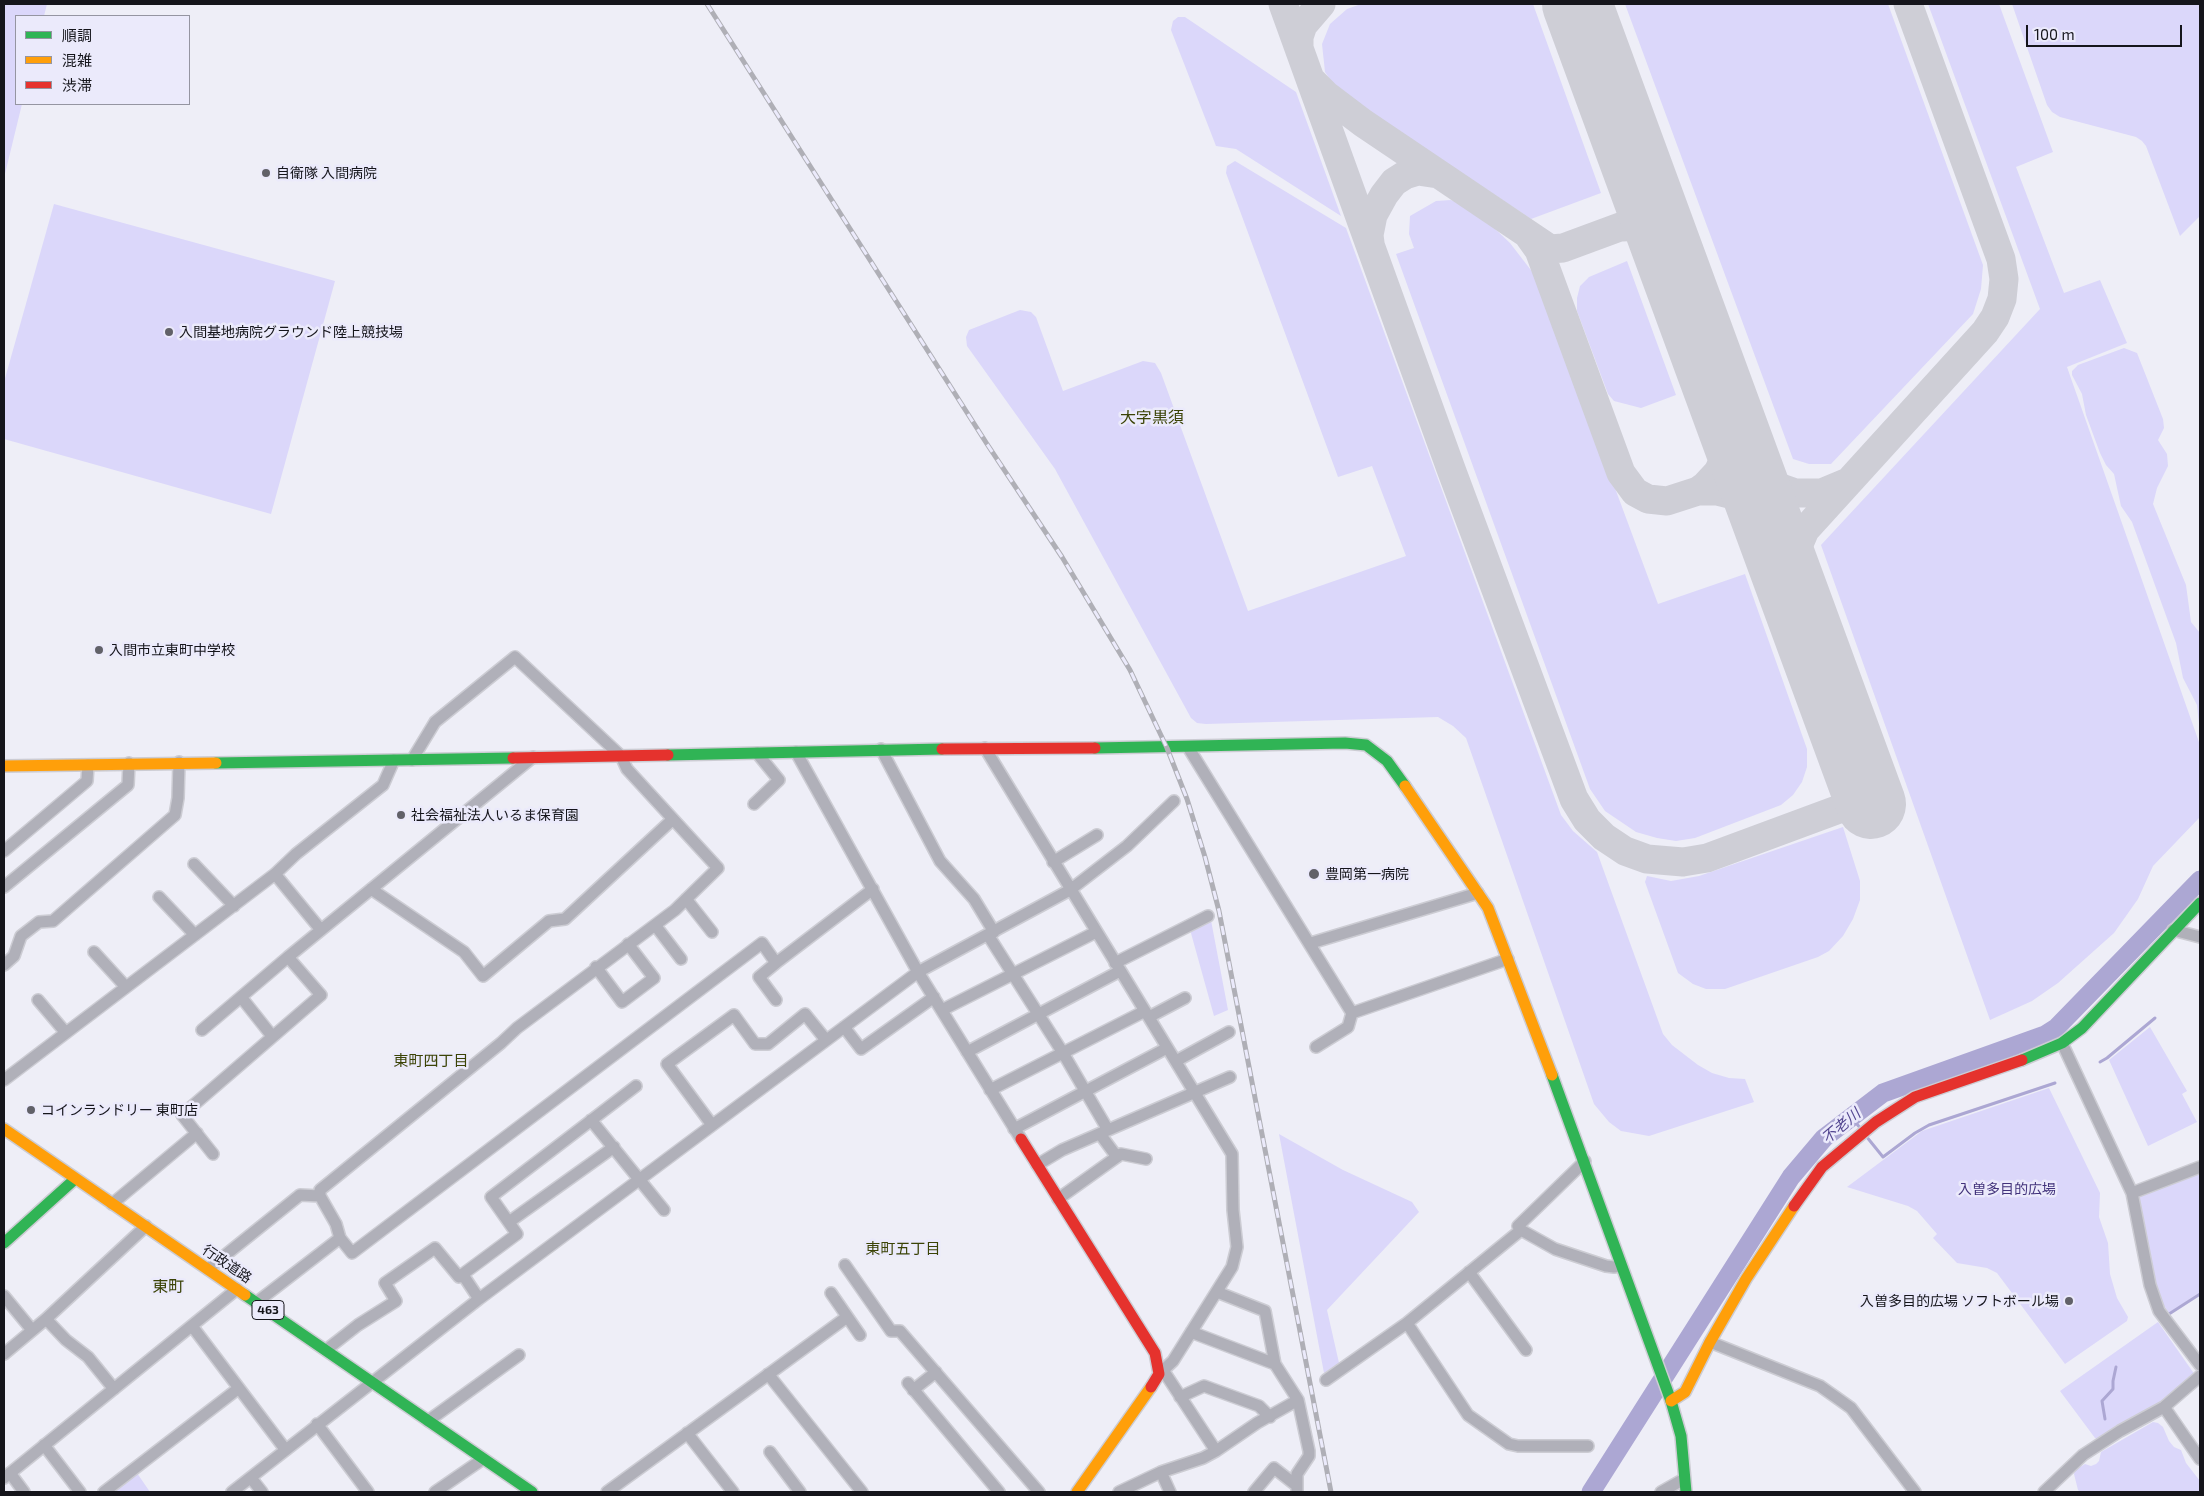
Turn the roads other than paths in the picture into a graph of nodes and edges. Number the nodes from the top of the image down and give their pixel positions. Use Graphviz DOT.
graph roads {
  1 [pos="1188,747"];
  2 [pos="985,748"];
  3 [pos="881,749"];
  4 [pos="796,752"];
  5 [pos="757,753"];
  6 [pos="621,756"];
  7 [pos="533,757"];
  8 [pos="394,760"];
  9 [pos="412,760"];
  10 [pos="179,762"];
  11 [pos="129,763"];
  12 [pos="88,764"];
  13 [pos="4,766"];
  14 [pos="1174,801"];
  15 [pos="754,804"];
  16 [pos="672,819"];
  17 [pos="1097,835"];
  18 [pos="4,851"];
  19 [pos="1053,862"];
  20 [pos="194,864"];
  21 [pos="275,874"];
  22 [pos="4,887"];
  23 [pos="873,889"];
  24 [pos="371,890"];
  25 [pos="1070,890"];
  26 [pos="1478,894"];
  27 [pos="159,897"];
  28 [pos="686,899"];
  29 [pos="2200,903"];
  30 [pos="234,906"];
  31 [pos="1208,916"];
  32 [pos="654,925"];
  33 [pos="321,930"];
  34 [pos="2173,930"];
  35 [pos="712,932"];
  36 [pos="1096,932"];
  37 [pos="991,934"];
  38 [pos="195,935"];
  39 [pos="2200,937"];
  40 [pos="1311,942"];
  41 [pos="628,944"];
  42 [pos="94,952"];
  43 [pos="288,957"];
  44 [pos="682,959"];
  45 [pos="1508,959"];
  46 [pos="776,963"];
  47 [pos="4,965"];
  48 [pos="596,967"];
  49 [pos="1118,967"];
  50 [pos="918,972"];
  51 [pos="1013,974"];
  52 [pos="126,987"];
  53 [pos="241,997"];
  54 [pos="934,997"];
  55 [pos="1185,998"];
  56 [pos="38,1000"];
  57 [pos="776,1000"];
  58 [pos="942,1010"];
  59 [pos="1352,1013"];
  60 [pos="1039,1014"];
  61 [pos="1147,1014"];
  62 [pos="844,1027"];
  63 [pos="202,1030"];
  64 [pos="1229,1032"];
  65 [pos="66,1033"];
  66 [pos="272,1036"];
  67 [pos="826,1040"];
  68 [pos="2062,1043"];
  69 [pos="1316,1047"];
  70 [pos="1168,1048"];
  71 [pos="967,1052"];
  72 [pos="1063,1053"];
  73 [pos="1176,1061"];
  74 [pos="1230,1077"];
  75 [pos="4,1080"];
  76 [pos="636,1086"];
  77 [pos="990,1090"];
  78 [pos="1086,1091"];
  79 [pos="1196,1093"];
  80 [pos="591,1120"];
  81 [pos="712,1125"];
  82 [pos="4,1129"];
  83 [pos="1014,1129"];
  84 [pos="1104,1132"];
  85 [pos="197,1133"];
  86 [pos="1021,1140"];
  87 [pos="614,1147"];
  88 [pos="213,1154"];
  89 [pos="1117,1157"];
  90 [pos="1146,1159"];
  91 [pos="1585,1161"];
  92 [pos="1037,1165"];
  93 [pos="2200,1166"];
  94 [pos="75,1179"];
  95 [pos="639,1179"];
  96 [pos="2132,1193"];
  97 [pos="320,1196"];
  98 [pos="1058,1199"];
  99 [pos="112,1204"];
  100 [pos="664,1210"];
  101 [pos="509,1222"];
  102 [pos="146,1226"];
  103 [pos="1520,1230"];
  104 [pos="340,1238"];
  105 [pos="4,1244"];
  106 [pos="844,1265"];
  107 [pos="1621,1266"];
  108 [pos="208,1269"];
  109 [pos="1469,1272"];
  110 [pos="463,1275"];
  111 [pos="237,1289"];
  112 [pos="1217,1292"];
  113 [pos="831,1294"];
  114 [pos="4,1296"];
  115 [pos="479,1299"];
  116 [pos="257,1302"];
  117 [pos="847,1317"];
  118 [pos="46,1319"];
  119 [pos="1407,1323"];
  120 [pos="192,1326"];
  121 [pos="32,1330"];
  122 [pos="1191,1332"];
  123 [pos="860,1335"];
  124 [pos="1710,1342"];
  125 [pos="326,1350"];
  126 [pos="1526,1350"];
  127 [pos="4,1354"];
  128 [pos="518,1355"];
  129 [pos="1275,1364"];
  130 [pos="2200,1365"];
  131 [pos="936,1372"];
  132 [pos="1161,1372"];
  133 [pos="768,1374"];
  134 [pos="2200,1376"];
  135 [pos="1326,1380"];
  136 [pos="372,1382"];
  137 [pos="239,1388"];
  138 [pos="114,1389"];
  139 [pos="1180,1397"];
  140 [pos="1670,1397"];
  141 [pos="1298,1400"];
  142 [pos="2164,1407"];
  143 [pos="1270,1417"];
  144 [pos="428,1421"];
  145 [pos="317,1424"];
  146 [pos="687,1433"];
  147 [pos="44,1445"];
  148 [pos="1588,1446"];
  149 [pos="286,1449"];
  150 [pos="1216,1451"];
  151 [pos="770,1452"];
  152 [pos="483,1459"];
  153 [pos="2200,1459"];
  154 [pos="1160,1472"];
  155 [pos="7,1475"];
  156 [pos="251,1478"];
  157 [pos="1684,1479"];
  158 [pos="1088,1487"];
  159 [pos="1297,1489"];
  160 [pos="24,1492"];
  161 [pos="80,1492"];
  162 [pos="104,1492"];
  163 [pos="232,1492"];
  164 [pos="262,1492"];
  165 [pos="368,1492"];
  166 [pos="435,1492"];
  167 [pos="532,1492"];
  168 [pos="607,1492"];
  169 [pos="733,1492"];
  170 [pos="800,1492"];
  171 [pos="862,1492"];
  172 [pos="999,1492"];
  173 [pos="1039,1492"];
  174 [pos="1077,1492"];
  175 [pos="1119,1492"];
  176 [pos="1170,1492"];
  177 [pos="1254,1492"];
  178 [pos="1661,1492"];
  179 [pos="1686,1492"];
  180 [pos="1915,1492"];
  181 [pos="2044,1492"];
  1 -- 2 [label="main road"];
  1 -- 26 [label="main road"];
  1 -- 40 [label="street"];
  2 -- 3 [label="main road"];
  2 -- 19 [label="street"];
  3 -- 4 [label="main road"];
  3 -- 37 [label="street"];
  4 -- 5 [label="main road"];
  4 -- 23 [label="street"];
  5 -- 6 [label="main road"];
  5 -- 15 [label="street"];
  6 -- 7 [label="main road"];
  6 -- 9 [label="street"];
  6 -- 16 [label="street"];
  7 -- 9 [label="main road"];
  7 -- 24 [label="street"];
  8 -- 9 [label="main road"];
  8 -- 10 [label="main road"];
  8 -- 21 [label="street"];
  10 -- 11 [label="main road"];
  10 -- 47 [label="street"];
  11 -- 12 [label="main road"];
  11 -- 22 [label="street"];
  12 -- 13 [label="main road"];
  12 -- 18 [label="street"];
  14 -- 25 [label="street"];
  16 -- 24 [label="street"];
  16 -- 28 [label="street"];
  17 -- 19 [label="street"];
  19 -- 25 [label="street"];
  20 -- 30 [label="street"];
  21 -- 30 [label="street"];
  21 -- 33 [label="street"];
  23 -- 46 [label="street"];
  23 -- 50 [label="street"];
  24 -- 33 [label="street"];
  25 -- 36 [label="street"];
  25 -- 37 [label="street"];
  26 -- 40 [label="street"];
  26 -- 45 [label="main road"];
  27 -- 38 [label="street"];
  28 -- 32 [label="street"];
  28 -- 35 [label="street"];
  29 -- 34 [label="main road"];
  30 -- 38 [label="street"];
  31 -- 49 [label="street"];
  32 -- 41 [label="street"];
  32 -- 44 [label="street"];
  33 -- 43 [label="street"];
  34 -- 39 [label="street"];
  34 -- 68 [label="main road"];
  36 -- 49 [label="street"];
  36 -- 51 [label="street"];
  37 -- 50 [label="street"];
  37 -- 51 [label="street"];
  38 -- 52 [label="street"];
  40 -- 59 [label="street"];
  41 -- 48 [label="street"];
  41 -- 48 [label="street"];
  42 -- 52 [label="street"];
  43 -- 53 [label="street"];
  43 -- 66 [label="street"];
  45 -- 59 [label="street"];
  45 -- 91 [label="main road"];
  46 -- 57 [label="street"];
  46 -- 104 [label="street"];
  48 -- 97 [label="street"];
  49 -- 60 [label="street"];
  49 -- 61 [label="street"];
  50 -- 54 [label="street"];
  50 -- 62 [label="street"];
  51 -- 58 [label="street"];
  51 -- 60 [label="street"];
  52 -- 65 [label="street"];
  53 -- 63 [label="street"];
  53 -- 66 [label="street"];
  54 -- 58 [label="street"];
  54 -- 62 [label="street"];
  55 -- 61 [label="street"];
  56 -- 65 [label="street"];
  58 -- 71 [label="street"];
  59 -- 69 [label="street"];
  60 -- 71 [label="street"];
  60 -- 72 [label="street"];
  61 -- 70 [label="street"];
  61 -- 72 [label="street"];
  62 -- 67 [label="street"];
  64 -- 73 [label="street"];
  65 -- 75 [label="street"];
  66 -- 85 [label="street"];
  67 -- 81 [label="street"];
  67 -- 81 [label="street"];
  68 -- 96 [label="street"];
  68 -- 124 [label="main road"];
  70 -- 73 [label="street"];
  70 -- 78 [label="street"];
  71 -- 77 [label="street"];
  72 -- 77 [label="street"];
  72 -- 78 [label="street"];
  73 -- 79 [label="street"];
  74 -- 79 [label="street"];
  76 -- 80 [label="street"];
  77 -- 83 [label="street"];
  78 -- 83 [label="street"];
  78 -- 84 [label="street"];
  79 -- 84 [label="street"];
  79 -- 112 [label="street"];
  80 -- 87 [label="street"];
  80 -- 101 [label="street"];
  81 -- 95 [label="street"];
  82 -- 94 [label="main road, 行政道路 / 463"];
  83 -- 86 [label="street"];
  84 -- 89 [label="street"];
  84 -- 92 [label="street"];
  85 -- 88 [label="street"];
  85 -- 99 [label="street"];
  86 -- 92 [label="main road"];
  87 -- 95 [label="street"];
  87 -- 101 [label="street"];
  89 -- 90 [label="street"];
  89 -- 98 [label="street"];
  91 -- 103 [label="street"];
  91 -- 107 [label="main road"];
  92 -- 98 [label="main road"];
  93 -- 96 [label="street"];
  94 -- 99 [label="main road, 行政道路 / 463"];
  94 -- 105 [label="main road"];
  95 -- 100 [label="street"];
  95 -- 115 [label="street"];
  96 -- 130 [label="street"];
  97 -- 104 [label="street"];
  97 -- 108 [label="street"];
  98 -- 132 [label="main road"];
  99 -- 102 [label="main road, 行政道路 / 463"];
  101 -- 110 [label="street"];
  102 -- 108 [label="main road, 行政道路 / 463"];
  102 -- 118 [label="street"];
  103 -- 107 [label="street"];
  103 -- 109 [label="street"];
  104 -- 116 [label="street"];
  106 -- 131 [label="street"];
  107 -- 140 [label="main road"];
  108 -- 111 [label="main road, 行政道路 / 463"];
  109 -- 119 [label="street"];
  109 -- 126 [label="street"];
  110 -- 115 [label="street"];
  110 -- 125 [label="street"];
  111 -- 116 [label="main road, 行政道路 / 463"];
  111 -- 120 [label="street"];
  112 -- 122 [label="street"];
  112 -- 129 [label="street"];
  113 -- 117 [label="street"];
  114 -- 121 [label="street"];
  115 -- 136 [label="street"];
  116 -- 125 [label="main road, 行政道路 / 463"];
  117 -- 123 [label="street"];
  117 -- 133 [label="street"];
  118 -- 121 [label="street"];
  118 -- 138 [label="street"];
  119 -- 135 [label="street"];
  119 -- 148 [label="street"];
  120 -- 137 [label="street"];
  120 -- 138 [label="street"];
  121 -- 127 [label="street"];
  122 -- 129 [label="street"];
  122 -- 132 [label="street"];
  124 -- 140 [label="main road"];
  124 -- 180 [label="street"];
  125 -- 136 [label="main road, 行政道路 / 463"];
  128 -- 144 [label="street"];
  129 -- 141 [label="street"];
  131 -- 172 [label="street"];
  131 -- 173 [label="street"];
  132 -- 139 [label="street"];
  132 -- 158 [label="main road"];
  133 -- 146 [label="street"];
  133 -- 171 [label="street"];
  134 -- 142 [label="street"];
  136 -- 144 [label="main road, 行政道路 / 463"];
  136 -- 145 [label="street"];
  137 -- 149 [label="street"];
  137 -- 162 [label="street"];
  138 -- 147 [label="street"];
  139 -- 143 [label="street"];
  139 -- 150 [label="street"];
  140 -- 157 [label="main road"];
  141 -- 143 [label="street"];
  141 -- 159 [label="street"];
  142 -- 153 [label="street"];
  142 -- 181 [label="street"];
  143 -- 150 [label="street"];
  144 -- 152 [label="main road, 行政道路 / 463"];
  145 -- 149 [label="street"];
  145 -- 165 [label="street"];
  146 -- 168 [label="street"];
  146 -- 169 [label="street"];
  147 -- 155 [label="street"];
  147 -- 161 [label="street"];
  149 -- 156 [label="street"];
  150 -- 154 [label="street"];
  151 -- 170 [label="street"];
  152 -- 166 [label="street"];
  152 -- 167 [label="main road, 行政道路 / 463"];
  154 -- 175 [label="street"];
  154 -- 176 [label="street"];
  155 -- 160 [label="street"];
  156 -- 163 [label="street"];
  156 -- 164 [label="street"];
  157 -- 178 [label="street"];
  157 -- 179 [label="main road"];
  158 -- 174 [label="main road"];
  159 -- 177 [label="street"];
}
